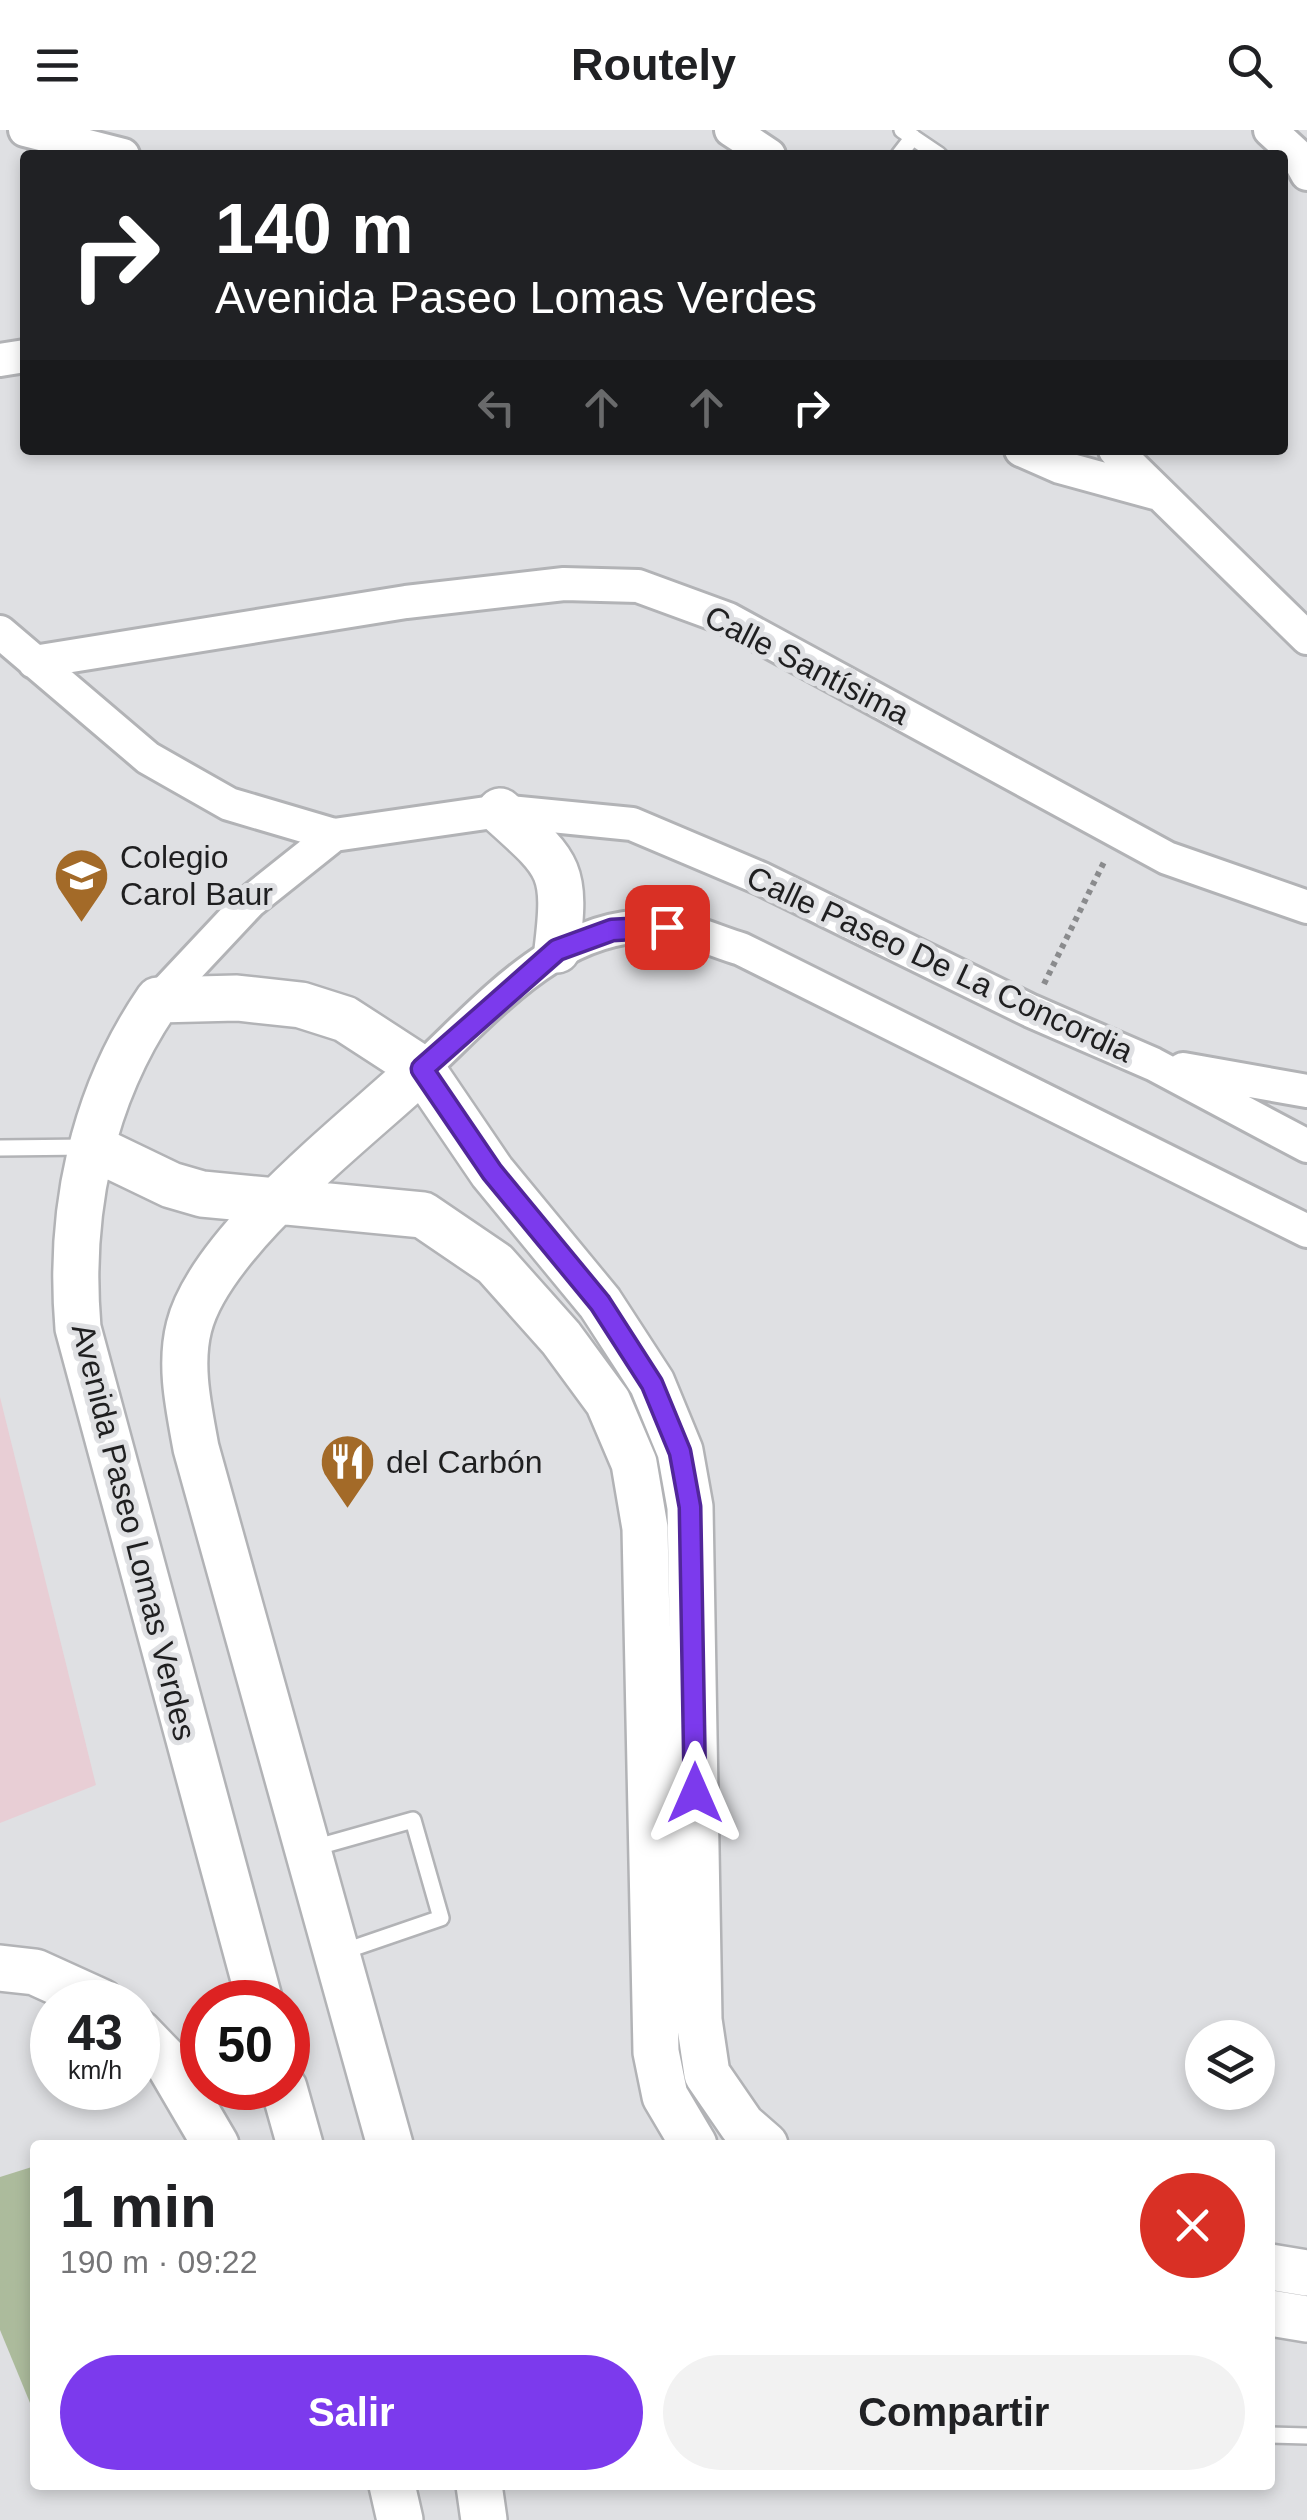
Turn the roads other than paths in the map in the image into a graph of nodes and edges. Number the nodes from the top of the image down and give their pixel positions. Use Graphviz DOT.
graph roads {
  1 [pos="25,130"];
  2 [pos="731,130"];
  3 [pos="1270,130"];
  4 [pos="908,134"];
  5 [pos="103,150"];
  6 [pos="761,150"];
  7 [pos="932,150"];
  8 [pos="1307,174"];
  9 [pos="1033,455"];
  10 [pos="1120,455"];
  11 [pos="1158,494"];
  12 [pos="0,632"];
  13 [pos="1307,638"];
  14 [pos="34,662"];
  15 [pos="500,811"];
  16 [pos="334,835"];
  17 [pos="1307,908"];
  18 [pos="557,950"];
  19 [pos="158,1000"];
  20 [pos="1153,1064"];
  21 [pos="422,1069"];
  22 [pos="1307,1091"];
  23 [pos="1307,1146"];
  24 [pos="0,1148"];
  25 [pos="92,1148"];
  26 [pos="277,1204"];
  27 [pos="1307,1230"];
  28 [pos="305,1850"];
  29 [pos="335,1954"];
  30 [pos="0,1968"];
  31 [pos="53,1980"];
  32 [pos="254,1980"];
  33 [pos="160,2055"];
  34 [pos="290,2110"];
  35 [pos="213,2140"];
  36 [pos="299,2140"];
  37 [pos="389,2140"];
  38 [pos="691,2140"];
  39 [pos="759,2140"];
  40 [pos="1275,2268"];
  41 [pos="1307,2272"];
  42 [pos="1275,2314"];
  43 [pos="1307,2319"];
  44 [pos="1275,2435"];
  45 [pos="1307,2436"];
  46 [pos="393,2490"];
  47 [pos="480,2490"];
  48 [pos="400,2520"];
  49 [pos="484,2520"];
  1 -- 5 [label="street"];
  2 -- 6 [label="street"];
  3 -- 8 [label="street"];
  4 -- 7 [label="lane"];
  9 -- 11 [label="street"];
  10 -- 11 [label="street"];
  11 -- 13 [label="street"];
  12 -- 14 [label="street"];
  14 -- 16 [label="street"];
  14 -- 17 [label="street, Calle Santísima"];
  15 -- 16 [label="street"];
  15 -- 18 [label="main road"];
  15 -- 20 [label="street, Calle Paseo De La Concordia"];
  16 -- 19 [label="street, Avenida Paseo Lomas Verdes"];
  18 -- 21 [label="street"];
  18 -- 27 [label="street"];
  19 -- 21 [label="main road"];
  19 -- 25 [label="main road, Avenida Paseo Lomas Verdes"];
  20 -- 22 [label="street"];
  20 -- 23 [label="street, Calle Paseo De La Concordia"];
  21 -- 26 [label="main road"];
  21 -- 39 [label="main road"];
  24 -- 25 [label="lane"];
  25 -- 26 [label="main road"];
  25 -- 32 [label="main road, Avenida Paseo Lomas Verdes"];
  26 -- 28 [label="main road"];
  26 -- 38 [label="main road"];
  28 -- 29 [label="main road"];
  28 -- 29 [label="lane"];
  29 -- 37 [label="main road"];
  30 -- 31 [label="main road"];
  33 -- 35 [label="main road"];
  34 -- 36 [label="main road"];
  40 -- 41 [label="main road"];
  42 -- 43 [label="main road"];
  44 -- 45 [label="lane"];
  46 -- 48 [label="main road"];
  47 -- 49 [label="main road"];
}
